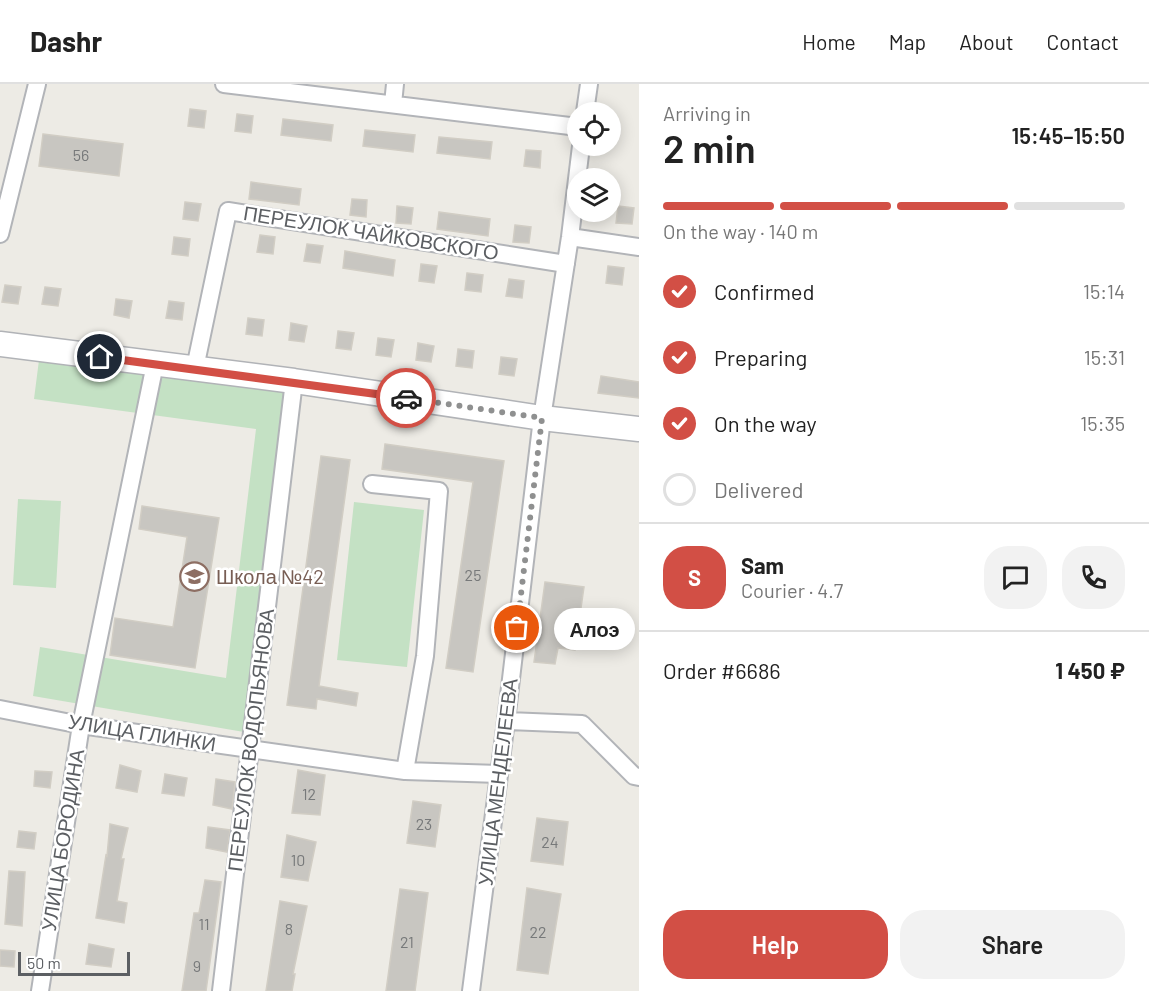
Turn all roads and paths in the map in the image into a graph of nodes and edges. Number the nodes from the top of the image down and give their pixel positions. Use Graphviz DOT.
graph roads {
  1 [pos="37,84"];
  2 [pos="226,84"];
  3 [pos="395,84"];
  4 [pos="589,84"];
  5 [pos="586,102"];
  6 [pos="393,104"];
  7 [pos="567,126"];
  8 [pos="580,156"];
  9 [pos="0,234"];
  10 [pos="570,237"];
  11 [pos="639,247"];
  12 [pos="566,264"];
  13 [pos="0,344"];
  14 [pos="155,364"];
  15 [pos="195,368"];
  16 [pos="294,381"];
  17 [pos="542,418"];
  18 [pos="639,429"];
  19 [pos="372,484"];
  20 [pos="0,709"];
  21 [pos="506,722"];
  22 [pos="81,725"];
  23 [pos="250,750"];
  24 [pos="405,771"];
  25 [pos="499,774"];
  26 [pos="639,777"];
  27 [pos="40,991"];
  28 [pos="221,991"];
  29 [pos="471,991"];
  1 -- 9 [label="street"];
  2 -- 6 [label="street"];
  3 -- 6 [label="street"];
  4 -- 5 [label="street"];
  6 -- 7 [label="street"];
  8 -- 10 [label="street, УЛИЦА МЕНДЕЛЕЕВА"];
  10 -- 11 [label="street"];
  10 -- 12 [label="street, УЛИЦА МЕНДЕЛЕЕВА"];
  12 -- 15 [label="street, ПЕРЕУЛОК ЧАЙКОВСКОГО"];
  12 -- 17 [label="street, УЛИЦА МЕНДЕЛЕЕВА"];
  13 -- 14 [label="street"];
  14 -- 15 [label="street"];
  14 -- 22 [label="street, УЛИЦА БОРОДИНА"];
  15 -- 16 [label="street"];
  16 -- 17 [label="street"];
  16 -- 23 [label="street, ПЕРЕУЛОК ВОДОПЬЯНОВА"];
  17 -- 18 [label="street"];
  17 -- 21 [label="street, УЛИЦА МЕНДЕЛЕЕВА"];
  19 -- 24 [label="street"];
  20 -- 22 [label="street, УЛИЦА ГЛИНКИ"];
  21 -- 25 [label="street, УЛИЦА МЕНДЕЛЕЕВА"];
  21 -- 26 [label="street"];
  22 -- 23 [label="street, УЛИЦА ГЛИНКИ"];
  22 -- 27 [label="street, УЛИЦА БОРОДИНА"];
  23 -- 24 [label="street, УЛИЦА ГЛИНКИ"];
  23 -- 28 [label="street, ПЕРЕУЛОК ВОДОПЬЯНОВА"];
  24 -- 25 [label="street, УЛИЦА ГЛИНКИ"];
  25 -- 29 [label="street, УЛИЦА МЕНДЕЛЕЕВА"];
}
